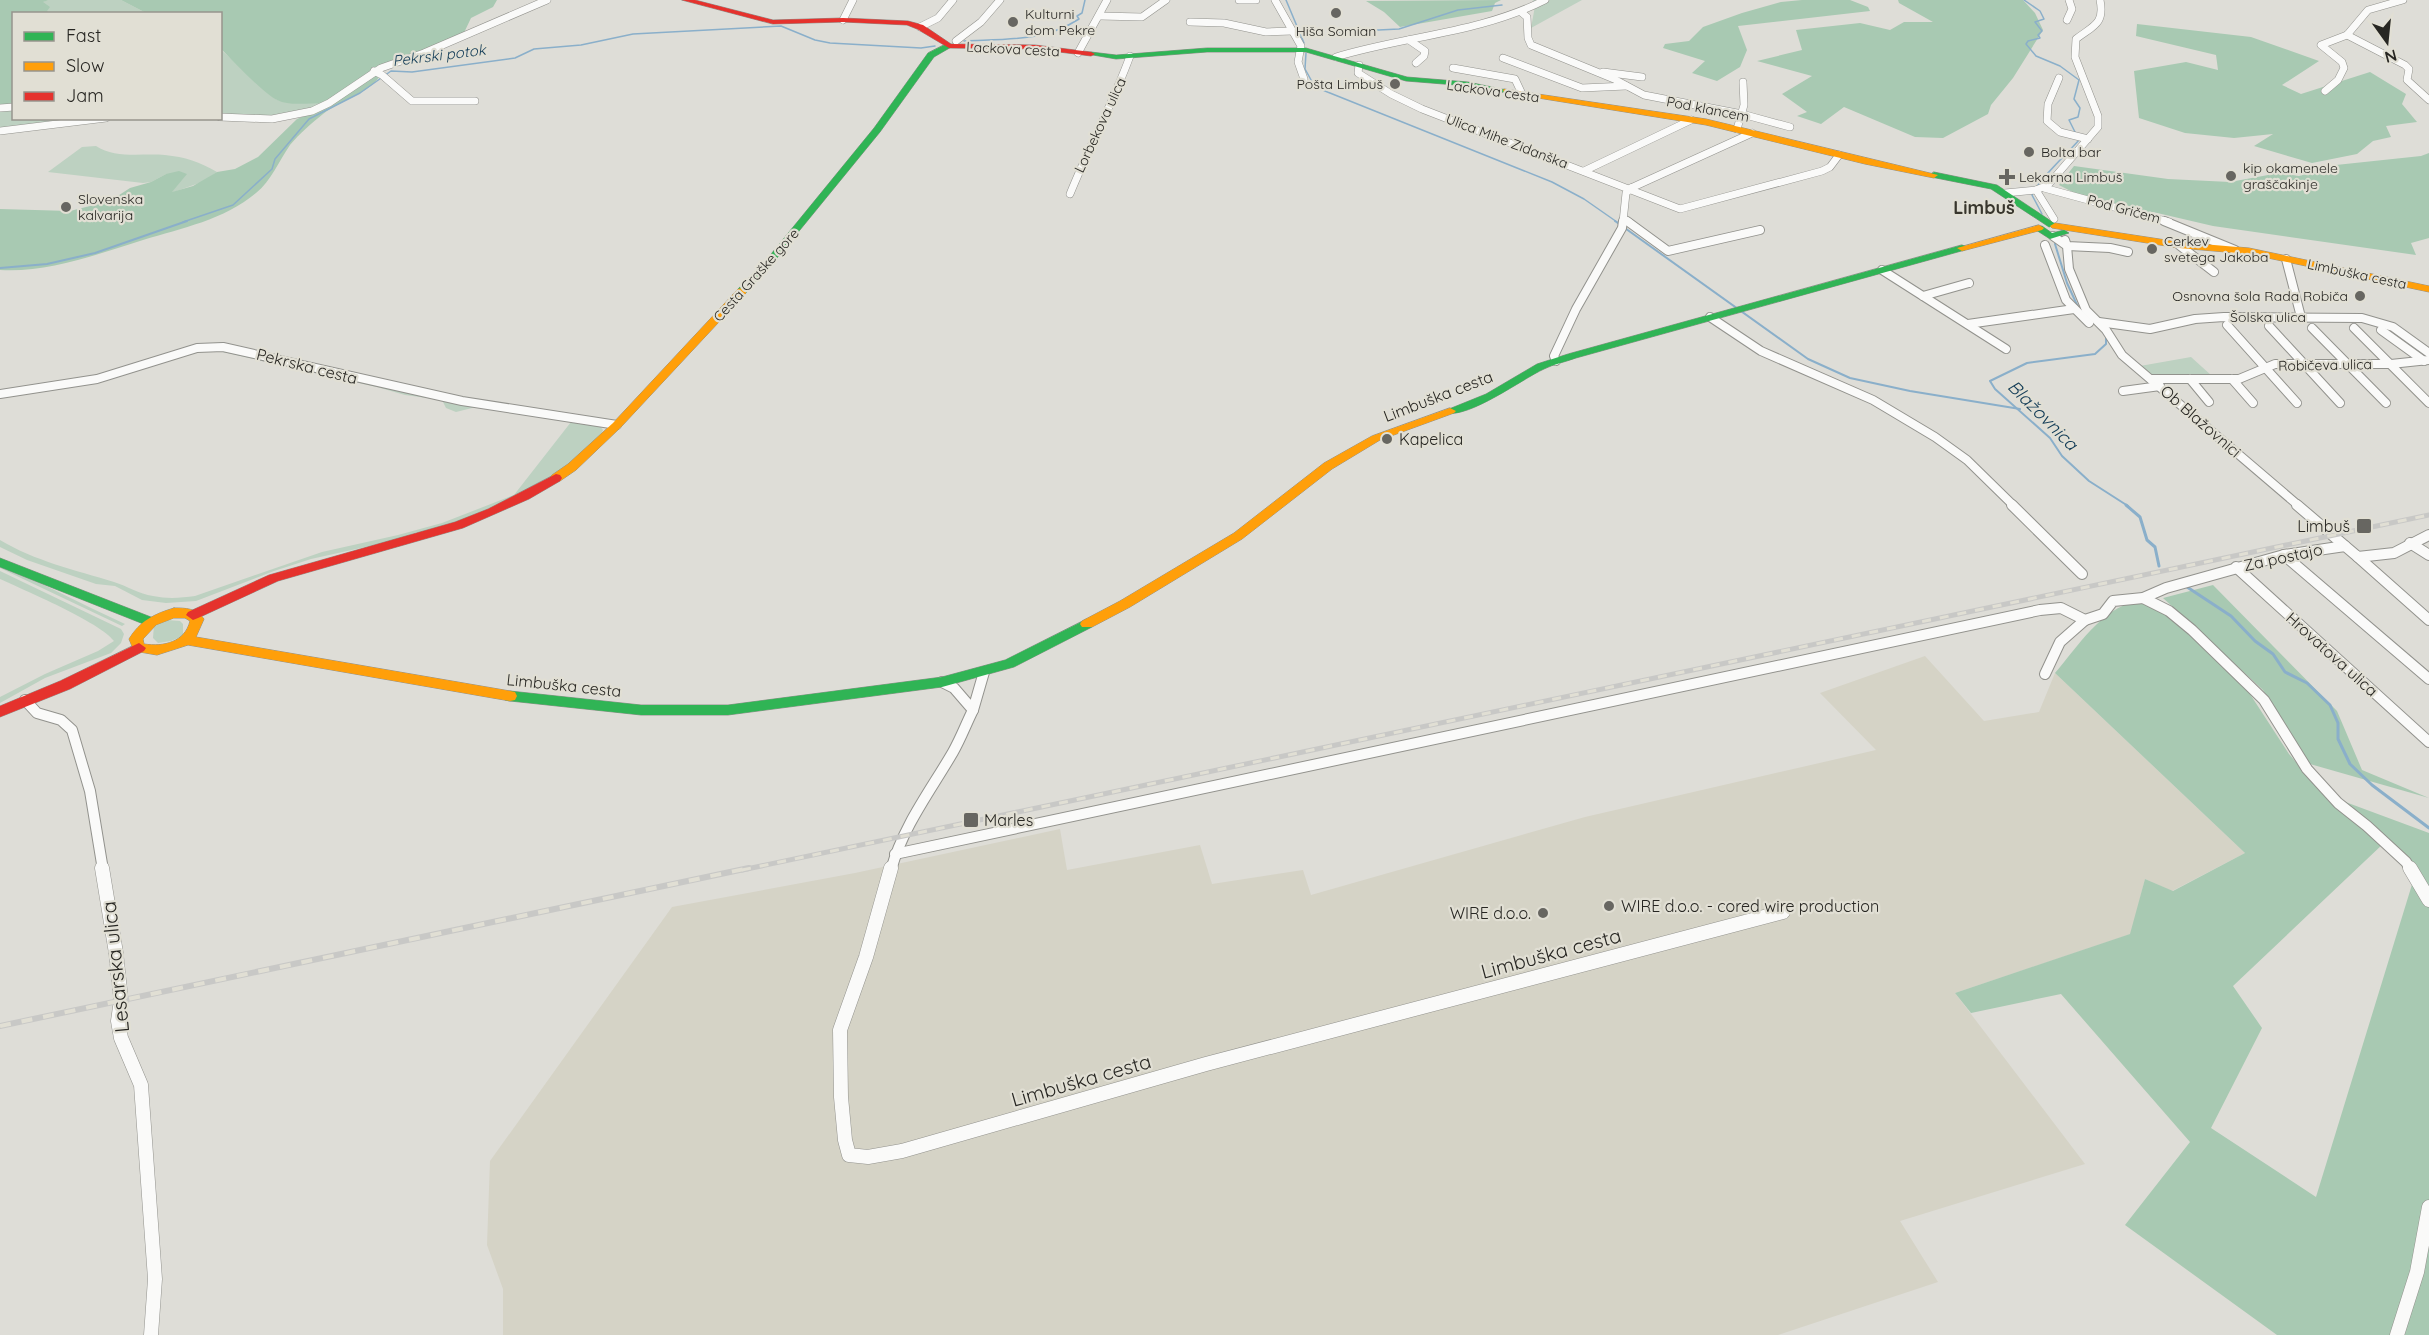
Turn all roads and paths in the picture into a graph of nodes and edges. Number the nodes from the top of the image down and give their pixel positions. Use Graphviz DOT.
graph roads {
  1 [pos="548,0"];
  2 [pos="686,0"];
  3 [pos="853,0"];
  4 [pos="953,0"];
  5 [pos="1000,0"];
  6 [pos="1107,0"];
  7 [pos="1166,0"];
  8 [pos="1239,0"];
  9 [pos="1256,0"];
  10 [pos="1275,0"];
  11 [pos="1545,0"];
  12 [pos="2069,0"];
  13 [pos="2100,0"];
  14 [pos="2403,0"];
  15 [pos="1531,3"];
  16 [pos="1521,12"];
  17 [pos="1100,16"];
  18 [pos="843,20"];
  19 [pos="2067,20"];
  20 [pos="1190,22"];
  21 [pos="920,27"];
  22 [pos="1292,31"];
  23 [pos="2347,35"];
  24 [pos="1409,40"];
  25 [pos="948,42"];
  26 [pos="1300,50"];
  27 [pos="1078,53"];
  28 [pos="1130,56"];
  29 [pos="1336,57"];
  30 [pos="1503,58"];
  31 [pos="1416,63"];
  32 [pos="1359,65"];
  33 [pos="1453,68"];
  34 [pos="374,71"];
  35 [pos="1599,74"];
  36 [pos="1642,77"];
  37 [pos="1304,78"];
  38 [pos="2059,78"];
  39 [pos="1743,82"];
  40 [pos="1627,86"];
  41 [pos="2325,91"];
  42 [pos="1522,94"];
  43 [pos="2429,100"];
  44 [pos="475,101"];
  45 [pos="1742,114"];
  46 [pos="222,117"];
  47 [pos="90,120"];
  48 [pos="1692,120"];
  49 [pos="1790,127"];
  50 [pos="1737,129"];
  51 [pos="0,131"];
  52 [pos="1752,133"];
  53 [pos="2085,138"];
  54 [pos="1839,155"];
  55 [pos="1584,171"];
  56 [pos="1631,188"];
  57 [pos="2040,191"];
  58 [pos="2005,193"];
  59 [pos="1070,194"];
  60 [pos="1623,224"];
  61 [pos="1760,231"];
  62 [pos="2052,232"];
  63 [pos="2179,245"];
  64 [pos="2235,250"];
  65 [pos="2128,252"];
  66 [pos="2286,259"];
  67 [pos="1882,270"];
  68 [pos="2214,272"];
  69 [pos="2067,282"];
  70 [pos="1969,283"];
  71 [pos="2429,289"];
  72 [pos="1923,296"];
  73 [pos="2074,309"];
  74 [pos="1710,317"];
  75 [pos="2301,317"];
  76 [pos="2099,322"];
  77 [pos="2089,323"];
  78 [pos="1968,324"];
  79 [pos="2227,325"];
  80 [pos="2269,326"];
  81 [pos="2312,328"];
  82 [pos="2354,328"];
  83 [pos="2381,330"];
  84 [pos="2006,349"];
  85 [pos="2427,360"];
  86 [pos="1556,361"];
  87 [pos="2306,364"];
  88 [pos="2348,364"];
  89 [pos="2391,364"];
  90 [pos="2265,367"];
  91 [pos="2151,379"];
  92 [pos="2190,379"];
  93 [pos="2236,379"];
  94 [pos="2276,380"];
  95 [pos="2160,386"];
  96 [pos="2123,391"];
  97 [pos="0,394"];
  98 [pos="2209,402"];
  99 [pos="2253,403"];
  100 [pos="2297,403"];
  101 [pos="2340,403"];
  102 [pos="2386,403"];
  103 [pos="2429,403"];
  104 [pos="617,425"];
  105 [pos="2429,535"];
  106 [pos="2410,543"];
  107 [pos="2345,546"];
  108 [pos="2284,555"];
  109 [pos="2429,555"];
  110 [pos="2358,557"];
  111 [pos="0,562"];
  112 [pos="2236,567"];
  113 [pos="2082,574"];
  114 [pos="2143,598"];
  115 [pos="193,615"];
  116 [pos="2428,618"];
  117 [pos="2085,620"];
  118 [pos="151,622"];
  119 [pos="185,640"];
  120 [pos="139,648"];
  121 [pos="984,672"];
  122 [pos="2045,674"];
  123 [pos="2429,679"];
  124 [pos="942,682"];
  125 [pos="25,700"];
  126 [pos="973,710"];
  127 [pos="0,712"];
  128 [pos="2429,742"];
  129 [pos="895,854"];
  130 [pos="2429,900"];
  131 [pos="1783,912"];
  132 [pos="2429,1209"];
  133 [pos="151,1335"];
  134 [pos="2397,1335"];
  1 -- 34 [label="street"];
  2 -- 18 [label="street"];
  3 -- 18 [label="street"];
  4 -- 21 [label="street"];
  5 -- 25 [label="street"];
  6 -- 17 [label="street"];
  7 -- 17 [label="street"];
  8 -- 9 [label="street"];
  10 -- 22 [label="street"];
  11 -- 15 [label="street"];
  12 -- 19 [label="street"];
  13 -- 53 [label="street"];
  14 -- 23 [label="street"];
  15 -- 16 [label="street"];
  16 -- 24 [label="street"];
  16 -- 35 [label="street, Pod klancem"];
  17 -- 27 [label="street"];
  18 -- 21 [label="street"];
  20 -- 22 [label="street"];
  21 -- 25 [label="street"];
  22 -- 26 [label="street"];
  23 -- 41 [label="street"];
  23 -- 43 [label="street"];
  24 -- 29 [label="street"];
  24 -- 31 [label="street"];
  25 -- 27 [label="street, Lackova cesta"];
  25 -- 104 [label="street, Cesta Graške gore"];
  26 -- 28 [label="street, Lackova cesta"];
  26 -- 29 [label="street, Lackova cesta"];
  26 -- 37 [label="street"];
  27 -- 28 [label="street, Lackova cesta"];
  28 -- 59 [label="street, Lorbekova ulica"];
  29 -- 32 [label="street, Lackova cesta"];
  30 -- 40 [label="street, Pod klancem"];
  32 -- 42 [label="street, Lackova cesta"];
  32 -- 55 [label="street, Ulica Mihe Zidanška"];
  33 -- 42 [label="street"];
  34 -- 44 [label="street"];
  34 -- 46 [label="street"];
  35 -- 36 [label="street, Pod klancem"];
  35 -- 40 [label="street, Pod klancem"];
  38 -- 53 [label="street"];
  39 -- 45 [label="street"];
  40 -- 45 [label="street, Pod klancem"];
  42 -- 48 [label="street, Lackova cesta"];
  45 -- 49 [label="street, Pod klancem"];
  45 -- 50 [label="street"];
  47 -- 51 [label="street"];
  48 -- 50 [label="street, Lackova cesta"];
  48 -- 55 [label="street"];
  50 -- 52 [label="street, Lackova cesta"];
  52 -- 54 [label="street, Lackova cesta"];
  52 -- 56 [label="street"];
  53 -- 57 [label="street"];
  54 -- 56 [label="street, Ulica Mihe Zidanška"];
  54 -- 58 [label="street, Lackova cesta"];
  55 -- 56 [label="street, Ulica Mihe Zidanška"];
  56 -- 60 [label="street"];
  57 -- 58 [label="street"];
  57 -- 62 [label="street"];
  57 -- 64 [label="street, Pod Gričem"];
  58 -- 62 [label="street, Lackova cesta"];
  60 -- 61 [label="street"];
  60 -- 86 [label="street"];
  62 -- 63 [label="street, Limbuška cesta"];
  62 -- 65 [label="street"];
  62 -- 67 [label="street, Limbuška cesta"];
  62 -- 69 [label="street, Ob Blažovnici"];
  62 -- 69 [label="street, Ob Blažovnici"];
  63 -- 64 [label="street, Limbuška cesta"];
  63 -- 68 [label="street, Limbuška cesta"];
  64 -- 66 [label="street, Limbuška cesta"];
  66 -- 71 [label="street, Limbuška cesta"];
  66 -- 75 [label="street, Limbuška cesta"];
  67 -- 72 [label="street"];
  67 -- 74 [label="street, Limbuška cesta"];
  69 -- 73 [label="street, Ob Blažovnici"];
  69 -- 76 [label="street, Ob Blažovnici"];
  70 -- 72 [label="street"];
  72 -- 78 [label="street"];
  73 -- 77 [label="street, Ob Blažovnici"];
  73 -- 78 [label="street"];
  74 -- 86 [label="street, Limbuška cesta"];
  74 -- 113 [label="street"];
  75 -- 76 [label="street, Šolska ulica"];
  75 -- 85 [label="street, Šolska ulica"];
  76 -- 91 [label="street, Ob Blažovnici"];
  78 -- 84 [label="street"];
  79 -- 90 [label="street"];
  80 -- 87 [label="street"];
  81 -- 88 [label="street"];
  82 -- 89 [label="street"];
  83 -- 85 [label="street"];
  85 -- 89 [label="street, Robičeva ulica"];
  86 -- 121 [label="street, Limbuška cesta"];
  87 -- 88 [label="street, Robičeva ulica"];
  87 -- 90 [label="street, Robičeva ulica"];
  87 -- 101 [label="street"];
  88 -- 89 [label="street, Robičeva ulica"];
  88 -- 102 [label="street"];
  89 -- 103 [label="street"];
  90 -- 93 [label="street, Robičeva ulica"];
  90 -- 94 [label="street"];
  91 -- 92 [label="street, Robičeva ulica"];
  91 -- 95 [label="street, Ob Blažovnici"];
  92 -- 93 [label="street, Robičeva ulica"];
  92 -- 98 [label="street"];
  93 -- 94 [label="street"];
  93 -- 99 [label="street"];
  94 -- 100 [label="street"];
  95 -- 96 [label="street"];
  95 -- 107 [label="street, Ob Blažovnici"];
  97 -- 104 [label="street, Pekrska cesta"];
  104 -- 115 [label="street, Cesta Graške gore"];
  105 -- 106 [label="street"];
  106 -- 109 [label="street"];
  106 -- 110 [label="street"];
  107 -- 108 [label="street, Za postajo"];
  107 -- 110 [label="street, Za postajo"];
  108 -- 112 [label="street, Za postajo"];
  108 -- 123 [label="street"];
  110 -- 116 [label="street, Za postajo"];
  111 -- 118 [label="street"];
  112 -- 114 [label="street, Za postajo"];
  112 -- 128 [label="street, Hrovatova ulica"];
  114 -- 117 [label="street, Za postajo"];
  114 -- 130 [label="street"];
  115 -- 118 [label="street"];
  115 -- 119 [label="street"];
  117 -- 122 [label="street, Za postajo"];
  117 -- 129 [label="street"];
  118 -- 120 [label="street"];
  119 -- 120 [label="street"];
  119 -- 124 [label="street, Limbuška cesta"];
  120 -- 125 [label="street"];
  121 -- 124 [label="street, Limbuška cesta"];
  121 -- 126 [label="street, Limbuška cesta"];
  124 -- 126 [label="street"];
  125 -- 127 [label="street"];
  125 -- 133 [label="street, Lesarska ulica"];
  126 -- 129 [label="street, Limbuška cesta"];
  129 -- 131 [label="street, Limbuška cesta"];
  132 -- 134 [label="street"];
}
